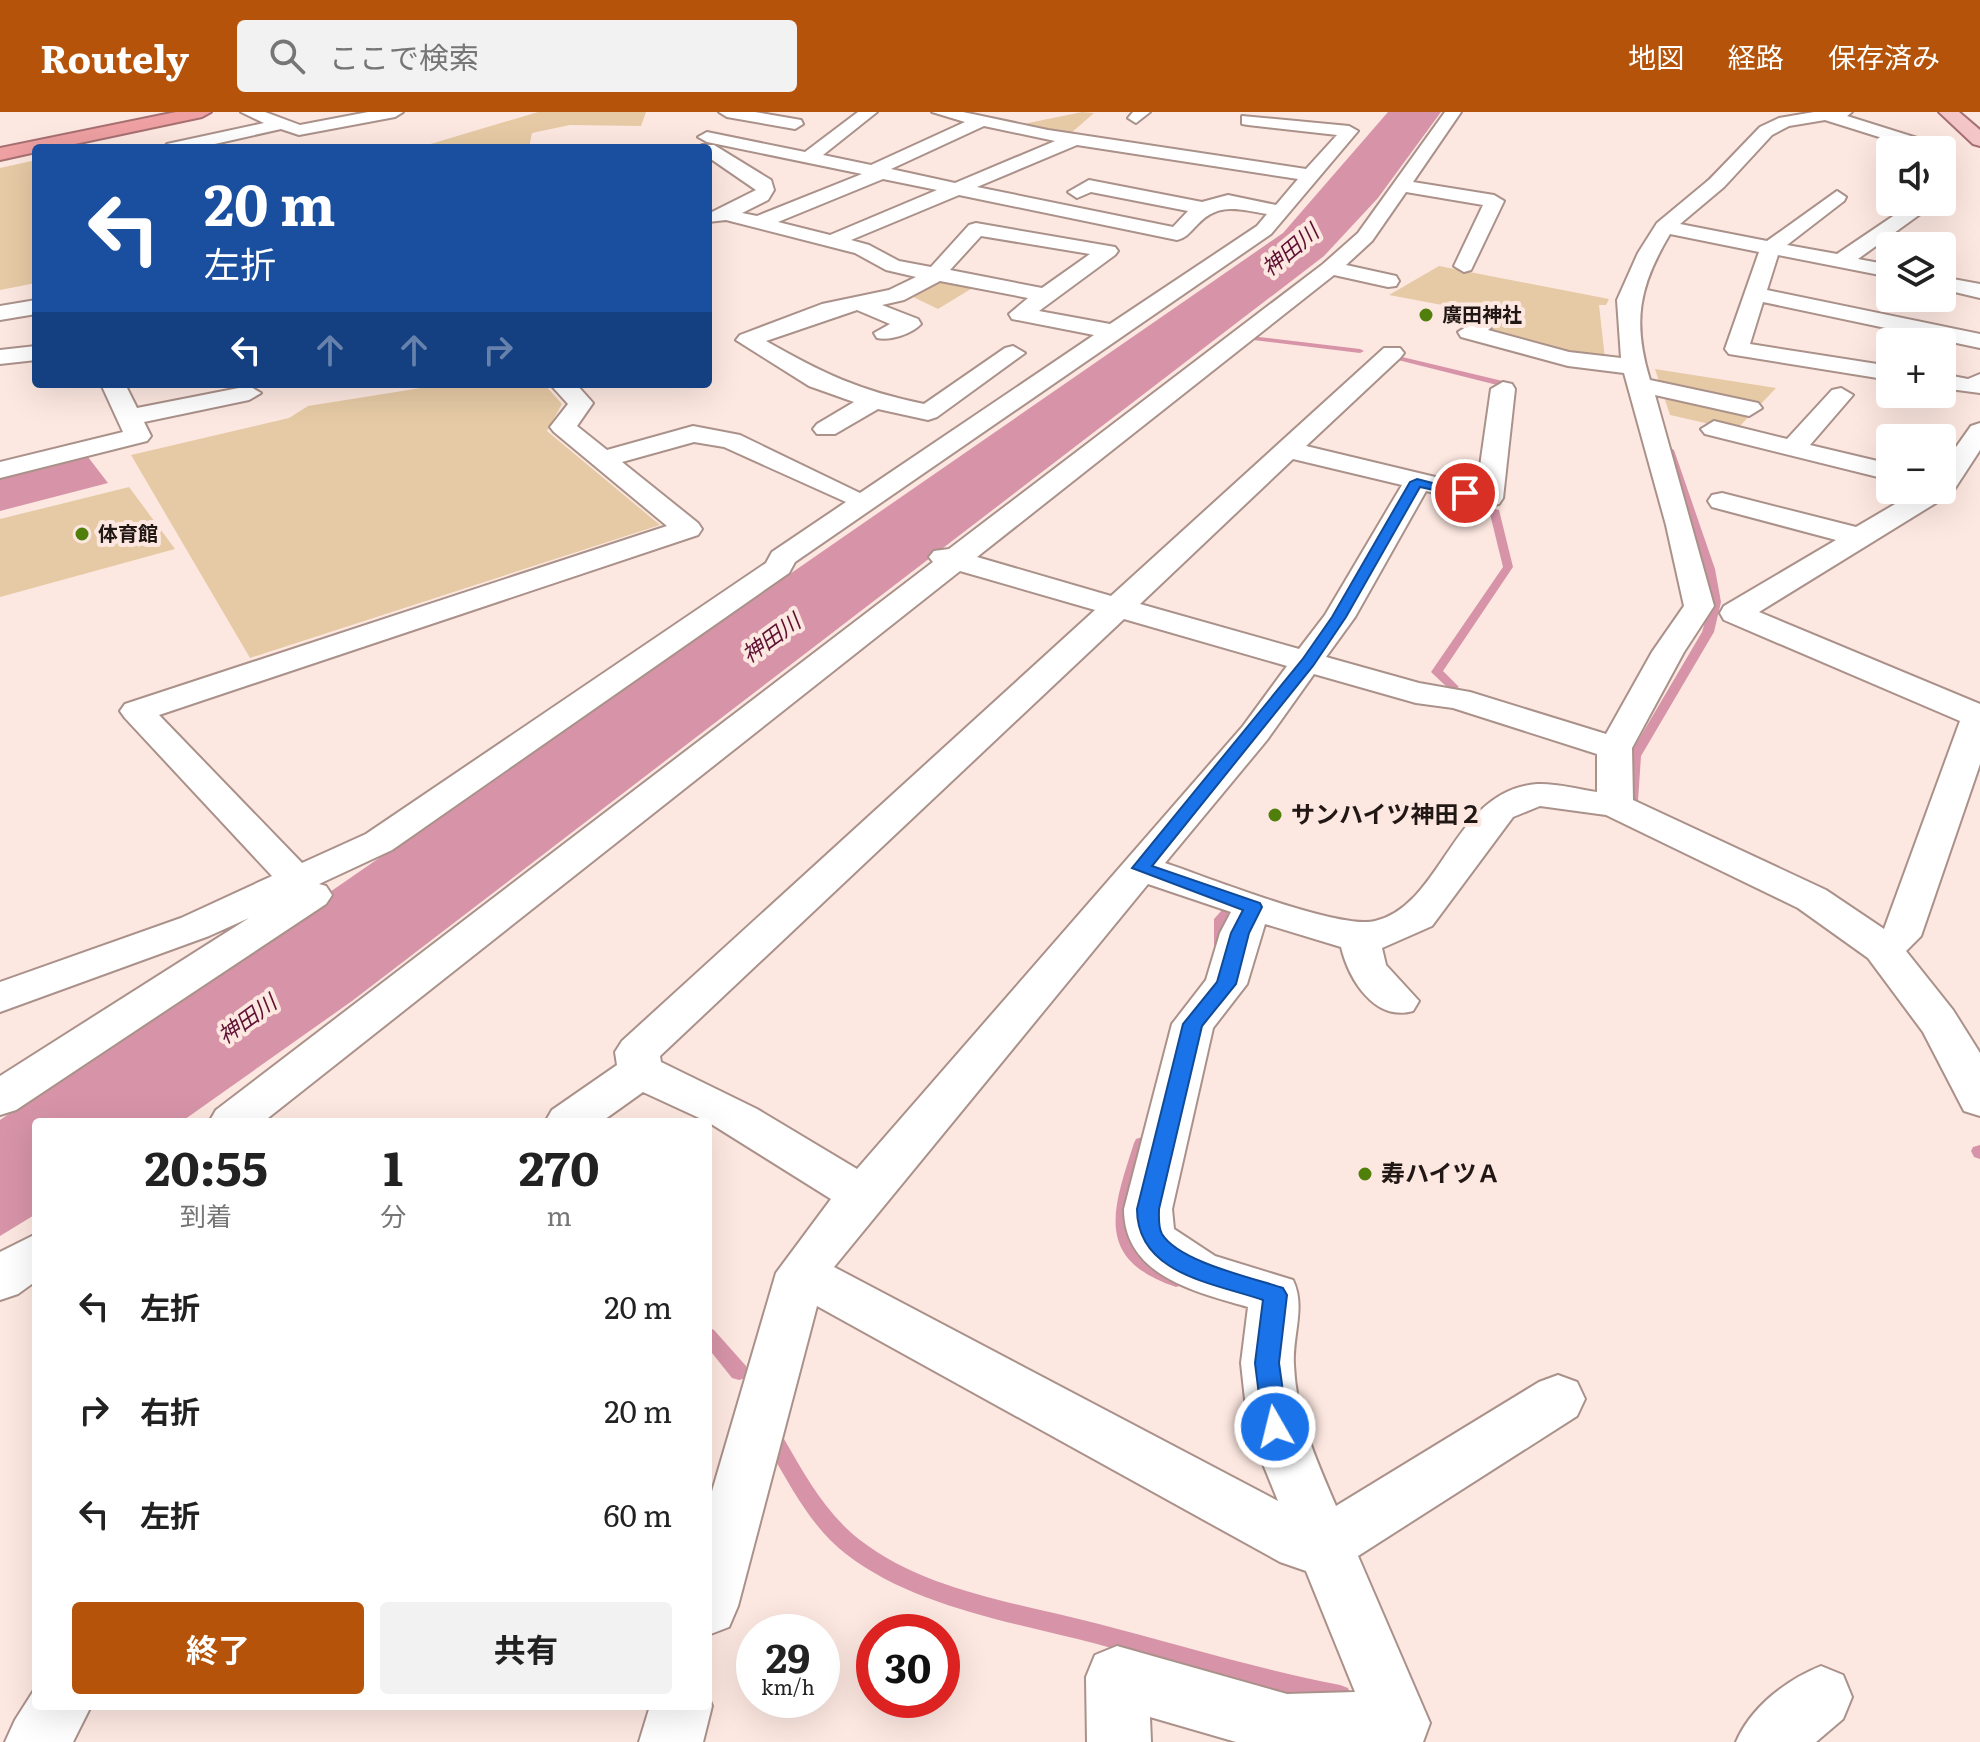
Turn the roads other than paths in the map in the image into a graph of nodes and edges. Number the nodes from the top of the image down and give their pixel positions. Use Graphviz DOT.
graph roads {
  1 [pos="136,112"];
  2 [pos="202,112"];
  3 [pos="249,112"];
  4 [pos="395,112"];
  5 [pos="727,112"];
  6 [pos="869,112"];
  7 [pos="940,112"];
  8 [pos="1324,112"];
  9 [pos="1453,112"];
  10 [pos="1753,112"];
  11 [pos="1844,112"];
  12 [pos="1948,112"];
  13 [pos="1826,115"];
  14 [pos="980,122"];
  15 [pos="1782,122"];
  16 [pos="282,124"];
  17 [pos="795,124"];
  18 [pos="1244,126"];
  19 [pos="1311,127"];
  20 [pos="1892,136"];
  21 [pos="1076,139"];
  22 [pos="705,140"];
  23 [pos="1980,140"];
  24 [pos="0,142"];
  25 [pos="48,144"];
  26 [pos="191,144"];
  27 [pos="712,145"];
  28 [pos="32,147"];
  29 [pos="0,154"];
  30 [pos="808,158"];
  31 [pos="1215,161"];
  32 [pos="877,172"];
  33 [pos="1309,175"];
  34 [pos="1403,186"];
  35 [pos="961,189"];
  36 [pos="1077,192"];
  37 [pos="1837,197"];
  38 [pos="1202,208"];
  39 [pos="1279,211"];
  40 [pos="1907,216"];
  41 [pos="716,217"];
  42 [pos="760,222"];
  43 [pos="1664,227"];
  44 [pos="832,241"];
  45 [pos="1770,248"];
  46 [pos="1841,261"];
  47 [pos="1464,266"];
  48 [pos="1330,268"];
  49 [pos="1876,268"];
  50 [pos="934,276"];
  51 [pos="1388,281"];
  52 [pos="1956,286"];
  53 [pos="1980,291"];
  54 [pos="1755,294"];
  55 [pos="1046,295"];
  56 [pos="859,303"];
  57 [pos="32,308"];
  58 [pos="0,313"];
  59 [pos="1493,317"];
  60 [pos="1115,332"];
  61 [pos="885,333"];
  62 [pos="1980,341"];
  63 [pos="32,353"];
  64 [pos="1013,353"];
  65 [pos="1392,353"];
  66 [pos="0,357"];
  67 [pos="1876,371"];
  68 [pos="1647,381"];
  69 [pos="1980,381"];
  70 [pos="1956,384"];
  71 [pos="115,388"];
  72 [pos="566,388"];
  73 [pos="1503,389"];
  74 [pos="249,393"];
  75 [pos="1841,395"];
  76 [pos="874,401"];
  77 [pos="1749,408"];
  78 [pos="826,429"];
  79 [pos="1714,429"];
  80 [pos="1980,431"];
  81 [pos="135,433"];
  82 [pos="1792,449"];
  83 [pos="1288,450"];
  84 [pos="603,459"];
  85 [pos="1876,469"];
  86 [pos="0,470"];
  87 [pos="1956,472"];
  88 [pos="1417,482"];
  89 [pos="1722,501"];
  90 [pos="1920,504"];
  91 [pos="841,516"];
  92 [pos="1863,538"];
  93 [pos="949,559"];
  94 [pos="1121,607"];
  95 [pos="1308,663"];
  96 [pos="1980,716"];
  97 [pos="1615,748"];
  98 [pos="1615,805"];
  99 [pos="379,842"];
  100 [pos="1141,868"];
  101 [pos="298,881"];
  102 [pos="1253,907"];
  103 [pos="1358,934"];
  104 [pos="1882,948"];
  105 [pos="0,998"];
  106 [pos="1398,1001"];
  107 [pos="640,1071"];
  108 [pos="0,1098"];
  109 [pos="1980,1099"];
  110 [pos="237,1118"];
  111 [pos="574,1118"];
  112 [pos="862,1195"];
  113 [pos="32,1257"];
  114 [pos="801,1273"];
  115 [pos="0,1279"];
  116 [pos="1558,1399"];
  117 [pos="1324,1545"];
  118 [pos="712,1592"];
  119 [pos="1821,1697"];
  120 [pos="57,1710"];
  121 [pos="680,1710"];
  122 [pos="37,1742"];
  123 [pos="671,1742"];
  124 [pos="1119,1742"];
  125 [pos="1768,1742"];
  1 -- 24 [label="highway"];
  2 -- 25 [label="highway"];
  3 -- 16 [label="street"];
  4 -- 16 [label="street"];
  5 -- 17 [label="street"];
  6 -- 30 [label="street"];
  7 -- 14 [label="street"];
  8 -- 19 [label="street"];
  9 -- 34 [label="street"];
  10 -- 15 [label="street"];
  11 -- 13 [label="street"];
  12 -- 23 [label="main road"];
  13 -- 15 [label="street"];
  13 -- 20 [label="street"];
  14 -- 21 [label="street"];
  14 -- 32 [label="street"];
  15 -- 43 [label="street"];
  16 -- 26 [label="street"];
  18 -- 19 [label="street"];
  18 -- 31 [label="street"];
  19 -- 33 [label="street"];
  21 -- 31 [label="street"];
  21 -- 35 [label="street"];
  22 -- 30 [label="street"];
  27 -- 41 [label="street"];
  28 -- 29 [label="highway"];
  30 -- 32 [label="street"];
  31 -- 33 [label="street"];
  32 -- 35 [label="street"];
  32 -- 42 [label="street"];
  33 -- 39 [label="street"];
  34 -- 47 [label="street"];
  34 -- 48 [label="street"];
  35 -- 38 [label="street"];
  35 -- 44 [label="street"];
  36 -- 38 [label="street"];
  37 -- 45 [label="street"];
  38 -- 39 [label="street"];
  39 -- 60 [label="street"];
  40 -- 46 [label="street"];
  41 -- 42 [label="street"];
  42 -- 44 [label="street"];
  43 -- 45 [label="street"];
  43 -- 68 [label="street"];
  44 -- 50 [label="street"];
  45 -- 46 [label="street"];
  45 -- 54 [label="street"];
  46 -- 49 [label="street"];
  48 -- 51 [label="street"];
  48 -- 93 [label="street"];
  50 -- 55 [label="street"];
  50 -- 55 [label="street"];
  50 -- 56 [label="street"];
  52 -- 53 [label="street"];
  54 -- 62 [label="street"];
  54 -- 67 [label="street"];
  55 -- 60 [label="street"];
  56 -- 61 [label="street"];
  56 -- 76 [label="street"];
  57 -- 58 [label="street"];
  59 -- 68 [label="street"];
  60 -- 91 [label="street"];
  63 -- 66 [label="street"];
  64 -- 76 [label="street"];
  65 -- 83 [label="street"];
  68 -- 77 [label="street"];
  68 -- 97 [label="street"];
  69 -- 70 [label="street"];
  71 -- 81 [label="street"];
  72 -- 84 [label="street"];
  73 -- 88 [label="street"];
  74 -- 81 [label="street"];
  75 -- 82 [label="street"];
  76 -- 78 [label="street"];
  79 -- 82 [label="street"];
  80 -- 87 [label="street"];
  81 -- 86 [label="street"];
  82 -- 85 [label="street"];
  83 -- 88 [label="street"];
  83 -- 94 [label="street"];
  84 -- 91 [label="street"];
  84 -- 101 [label="street"];
  88 -- 95 [label="street"];
  89 -- 92 [label="street"];
  90 -- 92 [label="street"];
  91 -- 99 [label="street"];
  92 -- 96 [label="street"];
  93 -- 94 [label="street"];
  93 -- 110 [label="street"];
  94 -- 95 [label="street"];
  94 -- 107 [label="street"];
  95 -- 97 [label="street"];
  95 -- 100 [label="street"];
  96 -- 104 [label="street"];
  97 -- 98 [label="street"];
  98 -- 103 [label="street"];
  98 -- 104 [label="street"];
  99 -- 101 [label="street"];
  99 -- 108 [label="street"];
  100 -- 102 [label="street"];
  100 -- 112 [label="street"];
  101 -- 105 [label="street"];
  102 -- 103 [label="street"];
  102 -- 117 [label="street"];
  103 -- 106 [label="street"];
  104 -- 109 [label="street"];
  107 -- 111 [label="street"];
  107 -- 112 [label="street"];
  112 -- 114 [label="street"];
  113 -- 115 [label="street"];
  114 -- 117 [label="street"];
  114 -- 118 [label="street"];
  116 -- 117 [label="street"];
  117 -- 124 [label="street"];
  119 -- 125 [label="street"];
  120 -- 122 [label="street"];
  121 -- 123 [label="street"];
}
